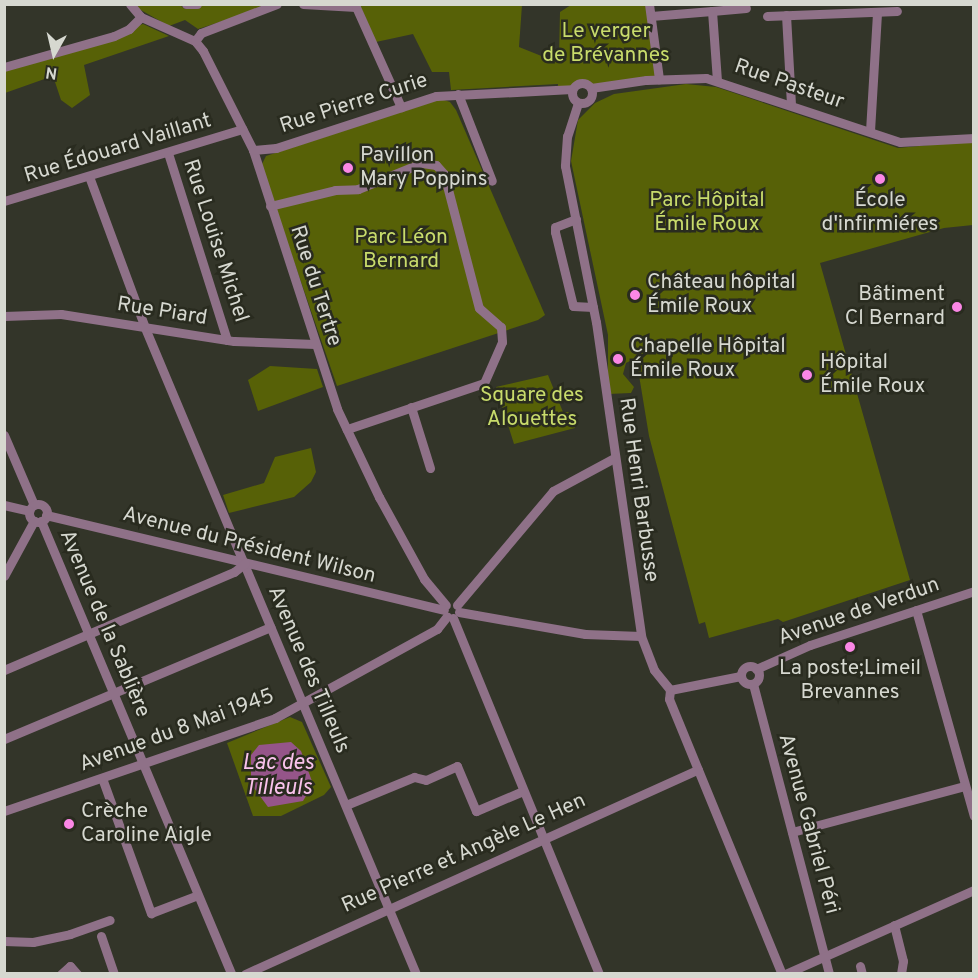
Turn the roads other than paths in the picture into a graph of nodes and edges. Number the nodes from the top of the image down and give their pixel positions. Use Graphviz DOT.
graph roads {
  1 [pos="130,4"];
  2 [pos="186,4"];
  3 [pos="197,4"];
  4 [pos="277,4"];
  5 [pos="303,4"];
  6 [pos="649,4"];
  7 [pos="746,8"];
  8 [pos="712,11"];
  9 [pos="897,11"];
  10 [pos="877,12"];
  11 [pos="786,15"];
  12 [pos="651,16"];
  13 [pos="767,16"];
  14 [pos="141,17"];
  15 [pos="195,41"];
  16 [pos="4,67"];
  17 [pos="659,79"];
  18 [pos="717,80"];
  19 [pos="591,88"];
  20 [pos="573,89"];
  21 [pos="458,94"];
  22 [pos="578,103"];
  23 [pos="791,105"];
  24 [pos="401,107"];
  25 [pos="242,129"];
  26 [pos="870,131"];
  27 [pos="974,138"];
  28 [pos="253,150"];
  29 [pos="168,153"];
  30 [pos="90,178"];
  31 [pos="492,181"];
  32 [pos="4,201"];
  33 [pos="270,206"];
  34 [pos="576,219"];
  35 [pos="593,307"];
  36 [pos="4,316"];
  37 [pos="145,328"];
  38 [pos="227,340"];
  39 [pos="315,344"];
  40 [pos="411,407"];
  41 [pos="347,429"];
  42 [pos="4,435"];
  43 [pos="614,458"];
  44 [pos="430,468"];
  45 [pos="4,505"];
  46 [pos="32,508"];
  47 [pos="40,519"];
  48 [pos="245,563"];
  49 [pos="4,576"];
  50 [pos="974,591"];
  51 [pos="916,610"];
  52 [pos="451,611"];
  53 [pos="270,627"];
  54 [pos="88,635"];
  55 [pos="641,636"];
  56 [pos="756,669"];
  57 [pos="4,670"];
  58 [pos="741,676"];
  59 [pos="753,684"];
  60 [pos="670,690"];
  61 [pos="113,693"];
  62 [pos="302,703"];
  63 [pos="4,739"];
  64 [pos="143,764"];
  65 [pos="698,769"];
  66 [pos="102,778"];
  67 [pos="965,786"];
  68 [pos="523,790"];
  69 [pos="346,805"];
  70 [pos="4,811"];
  71 [pos="974,816"];
  72 [pos="792,832"];
  73 [pos="543,839"];
  74 [pos="974,890"];
  75 [pos="198,895"];
  76 [pos="388,908"];
  77 [pos="110,920"];
  78 [pos="894,925"];
  79 [pos="101,936"];
  80 [pos="4,941"];
  81 [pos="824,957"];
  82 [pos="61,974"];
  83 [pos="77,974"];
  84 [pos="114,974"];
  85 [pos="231,974"];
  86 [pos="245,974"];
  87 [pos="416,974"];
  88 [pos="599,974"];
  89 [pos="783,974"];
  90 [pos="829,974"];
  91 [pos="901,974"];
  1 -- 14 [label="street"];
  2 -- 3 [label="street"];
  4 -- 15 [label="street"];
  5 -- 24 [label="street"];
  6 -- 12 [label="street"];
  7 -- 8 [label="street"];
  8 -- 12 [label="street"];
  8 -- 18 [label="street"];
  9 -- 10 [label="street"];
  10 -- 11 [label="street"];
  10 -- 26 [label="street"];
  11 -- 13 [label="street"];
  11 -- 23 [label="street"];
  12 -- 17 [label="street"];
  14 -- 15 [label="street"];
  14 -- 16 [label="street"];
  15 -- 25 [label="street, Rue du Tertre"];
  17 -- 18 [label="street, Rue Pasteur"];
  17 -- 19 [label="street, Rue Pasteur"];
  18 -- 23 [label="street, Rue Pasteur"];
  19 -- 20 [label="street"];
  19 -- 22 [label="street"];
  20 -- 21 [label="street, Rue Pierre Curie"];
  20 -- 22 [label="street"];
  21 -- 24 [label="street, Rue Pierre Curie"];
  21 -- 31 [label="street"];
  22 -- 34 [label="street, Rue Henri Barbusse"];
  23 -- 26 [label="street, Rue Pasteur"];
  24 -- 28 [label="street, Rue Pierre Curie"];
  25 -- 28 [label="street, Rue du Tertre"];
  25 -- 29 [label="street, Rue Édouard Vaillant"];
  26 -- 27 [label="street, Rue Pasteur"];
  28 -- 33 [label="street, Rue du Tertre"];
  29 -- 30 [label="street, Rue Édouard Vaillant"];
  29 -- 38 [label="street, Rue Louise Michel"];
  30 -- 32 [label="street, Rue Édouard Vaillant"];
  30 -- 37 [label="street, Avenue des Tilleuls"];
  33 -- 39 [label="street, Rue du Tertre"];
  33 -- 40 [label="street"];
  34 -- 35 [label="street, Rue Henri Barbusse"];
  34 -- 35 [label="street"];
  35 -- 43 [label="street, Rue Henri Barbusse"];
  36 -- 37 [label="street, Rue Piard"];
  37 -- 38 [label="street, Rue Piard"];
  37 -- 48 [label="street, Avenue des Tilleuls"];
  38 -- 39 [label="street, Rue Piard"];
  39 -- 41 [label="street, Rue du Tertre"];
  40 -- 41 [label="street"];
  40 -- 44 [label="street"];
  41 -- 52 [label="street, Rue du Tertre"];
  42 -- 46 [label="street"];
  43 -- 52 [label="street, Avenue du 8 Mai 1945"];
  43 -- 55 [label="street, Rue Henri Barbusse"];
  45 -- 46 [label="street"];
  46 -- 47 [label="street, Avenue de la Sablière"];
  46 -- 47 [label="street"];
  47 -- 48 [label="street, Avenue du Président Wilson"];
  47 -- 49 [label="street"];
  47 -- 54 [label="street, Avenue de la Sablière"];
  48 -- 52 [label="street, Avenue du Président Wilson"];
  48 -- 53 [label="street, Avenue des Tilleuls"];
  48 -- 54 [label="street"];
  50 -- 51 [label="street, Avenue de Verdun"];
  51 -- 56 [label="street, Avenue de Verdun"];
  51 -- 67 [label="street"];
  52 -- 55 [label="street, Avenue du Président Wilson"];
  52 -- 62 [label="street, Avenue du 8 Mai 1945"];
  52 -- 68 [label="street, Rue du Tertre"];
  53 -- 61 [label="street"];
  53 -- 62 [label="street, Avenue des Tilleuls"];
  54 -- 57 [label="street"];
  54 -- 61 [label="street, Avenue de la Sablière"];
  55 -- 60 [label="street, Rue Henri Barbusse"];
  56 -- 58 [label="street"];
  56 -- 59 [label="street"];
  58 -- 59 [label="street"];
  58 -- 60 [label="street"];
  59 -- 72 [label="street, Avenue Gabriel Péri"];
  60 -- 65 [label="street"];
  61 -- 63 [label="street"];
  61 -- 64 [label="street, Avenue de la Sablière"];
  62 -- 64 [label="street, Avenue du 8 Mai 1945"];
  62 -- 69 [label="street, Avenue des Tilleuls"];
  64 -- 66 [label="street, Avenue du 8 Mai 1945"];
  64 -- 75 [label="street, Avenue de la Sablière"];
  65 -- 73 [label="street, Rue Pierre et Angèle Le Hen"];
  65 -- 89 [label="street"];
  66 -- 70 [label="street, Avenue du 8 Mai 1945"];
  66 -- 75 [label="street"];
  67 -- 71 [label="street"];
  67 -- 72 [label="street"];
  68 -- 69 [label="street"];
  68 -- 73 [label="street, Rue du Tertre"];
  69 -- 76 [label="street, Avenue des Tilleuls"];
  72 -- 81 [label="street, Avenue Gabriel Péri"];
  73 -- 76 [label="street, Rue Pierre et Angèle Le Hen"];
  73 -- 88 [label="street, Rue du Tertre"];
  74 -- 78 [label="street"];
  75 -- 85 [label="street, Avenue de la Sablière"];
  76 -- 86 [label="street, Rue Pierre et Angèle Le Hen"];
  76 -- 87 [label="street, Avenue des Tilleuls"];
  77 -- 80 [label="street"];
  78 -- 81 [label="street"];
  78 -- 91 [label="street"];
  79 -- 84 [label="street"];
  81 -- 89 [label="street"];
  81 -- 90 [label="street, Avenue Gabriel Péri"];
  82 -- 83 [label="street"];
}
